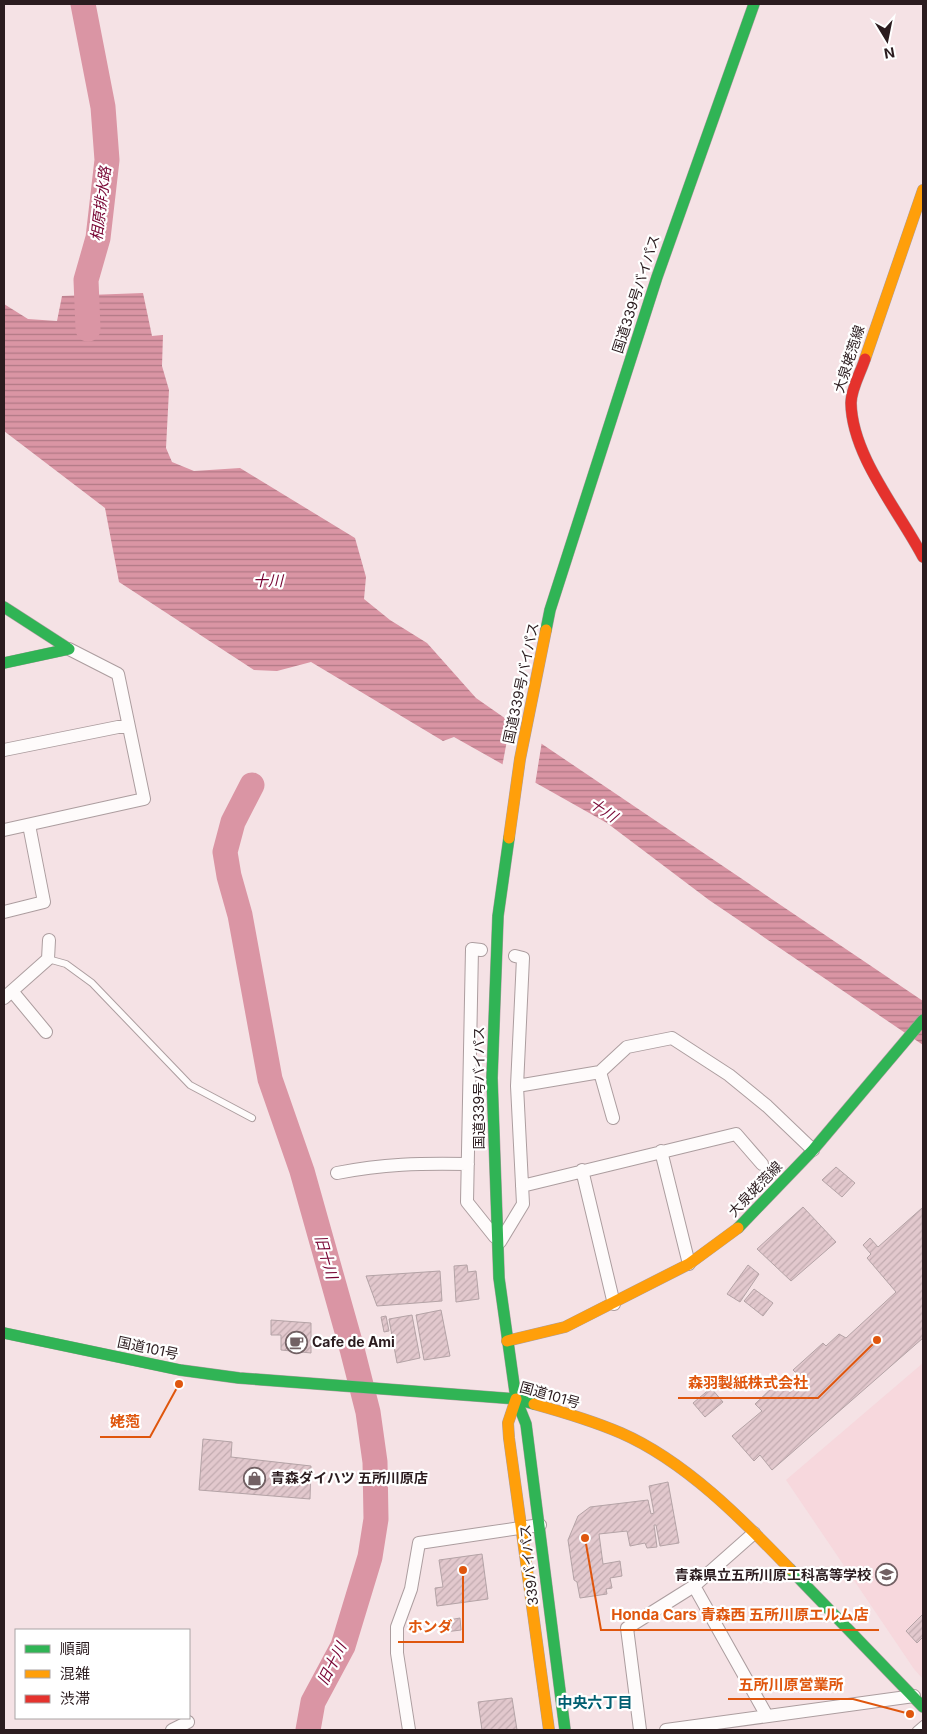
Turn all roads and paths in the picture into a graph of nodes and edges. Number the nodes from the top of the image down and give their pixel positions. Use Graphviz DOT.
graph roads {
  1 [pos="754,4"];
  2 [pos="923,190"];
  3 [pos="923,558"];
  4 [pos="4,607"];
  5 [pos="69,649"];
  6 [pos="4,663"];
  7 [pos="128,725"];
  8 [pos="4,750"];
  9 [pos="29,825"];
  10 [pos="4,830"];
  11 [pos="4,912"];
  12 [pos="49,940"];
  13 [pos="481,950"];
  14 [pos="515,956"];
  15 [pos="48,959"];
  16 [pos="8,995"];
  17 [pos="923,1020"];
  18 [pos="46,1032"];
  19 [pos="600,1072"];
  20 [pos="517,1086"];
  21 [pos="252,1118"];
  22 [pos="613,1118"];
  23 [pos="813,1150"];
  24 [pos="661,1151"];
  25 [pos="468,1164"];
  26 [pos="762,1164"];
  27 [pos="582,1170"];
  28 [pos="337,1173"];
  29 [pos="522,1186"];
  30 [pos="497,1243"];
  31 [pos="689,1264"];
  32 [pos="614,1304"];
  33 [pos="4,1333"];
  34 [pos="507,1341"];
  35 [pos="516,1399"];
  36 [pos="540,1525"];
  37 [pos="522,1528"];
  38 [pos="754,1533"];
  39 [pos="694,1586"];
  40 [pos="914,1696"];
  41 [pos="923,1707"];
  42 [pos="767,1716"];
  43 [pos="188,1722"];
  44 [pos="923,1724"];
  45 [pos="682,1729"];
  46 [pos="172,1730"];
  47 [pos="409,1730"];
  48 [pos="548,1730"];
  49 [pos="565,1730"];
  50 [pos="640,1730"];
  51 [pos="666,1730"];
  52 [pos="916,1730"];
  1 -- 30 [label="main road, 国道339号バイパス"];
  2 -- 3 [label="main road, 大泉姥萢線"];
  4 -- 5 [label="main road"];
  5 -- 6 [label="main road"];
  5 -- 7 [label="street"];
  7 -- 8 [label="street"];
  7 -- 9 [label="street"];
  9 -- 10 [label="street"];
  9 -- 11 [label="street"];
  12 -- 15 [label="street"];
  13 -- 25 [label="street"];
  14 -- 20 [label="street"];
  15 -- 16 [label="street"];
  15 -- 21 [label="lane"];
  16 -- 18 [label="street"];
  17 -- 23 [label="main road, 大泉姥萢線"];
  19 -- 20 [label="street"];
  19 -- 22 [label="street"];
  19 -- 23 [label="street"];
  20 -- 29 [label="street"];
  23 -- 31 [label="main road, 大泉姥萢線"];
  24 -- 26 [label="street"];
  24 -- 27 [label="street"];
  24 -- 31 [label="street"];
  25 -- 28 [label="street"];
  25 -- 30 [label="street"];
  27 -- 29 [label="street"];
  27 -- 32 [label="street"];
  29 -- 30 [label="street"];
  30 -- 34 [label="main road, 国道339号バイパス"];
  31 -- 32 [label="main road, 大泉姥萢線"];
  32 -- 34 [label="main road, 大泉姥萢線"];
  33 -- 35 [label="main road, 国道101号"];
  34 -- 35 [label="main road, 国道339号バイパス"];
  35 -- 36 [label="main road, 339バイパス"];
  35 -- 37 [label="main road"];
  35 -- 38 [label="main road, 国道101号"];
  36 -- 37 [label="street"];
  36 -- 49 [label="main road, 339バイパス"];
  37 -- 47 [label="street"];
  37 -- 48 [label="main road"];
  38 -- 39 [label="street"];
  38 -- 40 [label="main road, 国道101号"];
  39 -- 42 [label="street"];
  39 -- 50 [label="street"];
  40 -- 41 [label="main road, 国道101号"];
  40 -- 42 [label="street"];
  42 -- 45 [label="street"];
  43 -- 46 [label="street"];
  44 -- 52 [label="lane"];
  45 -- 51 [label="street"];
}
